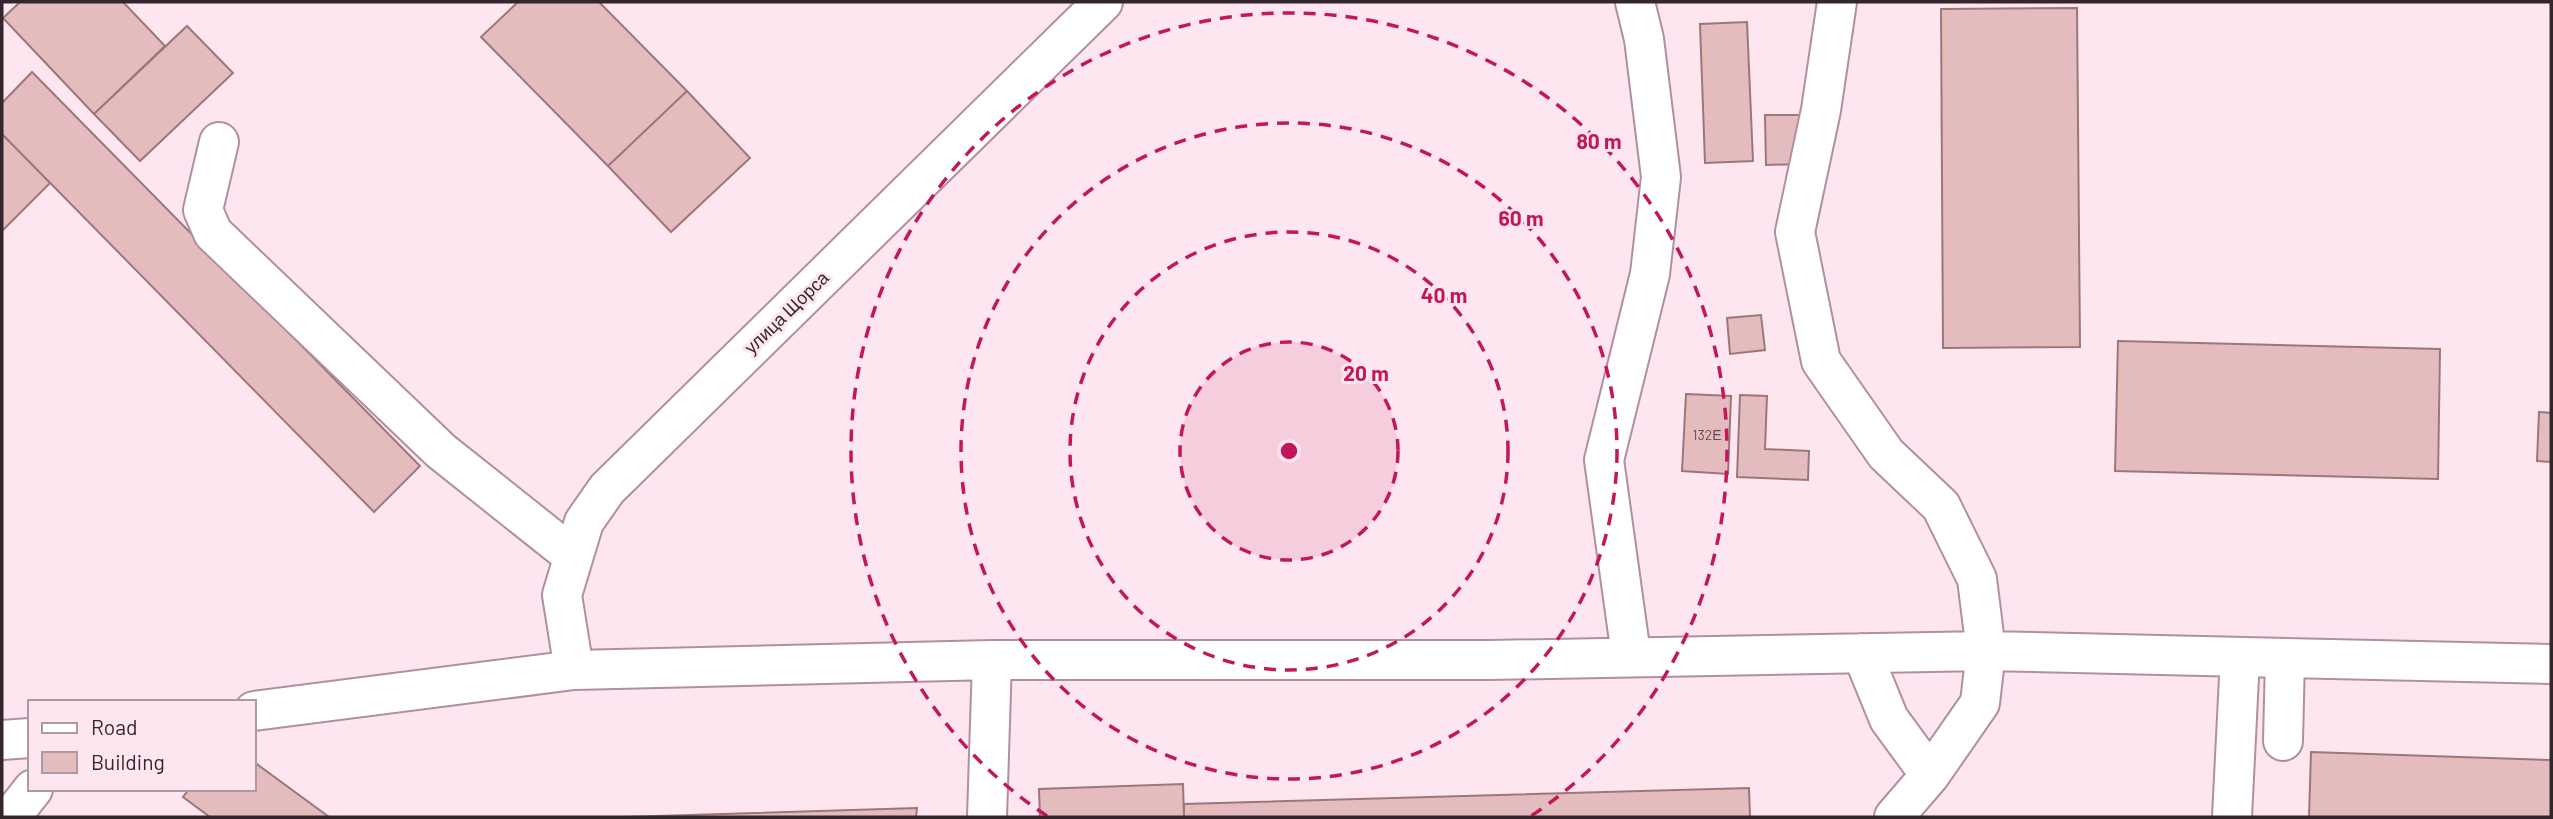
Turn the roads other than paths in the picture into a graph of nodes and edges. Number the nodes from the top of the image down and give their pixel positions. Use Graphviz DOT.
graph roads {
  1 [pos="1103,2"];
  2 [pos="1635,2"];
  3 [pos="1837,2"];
  4 [pos="219,142"];
  5 [pos="573,556"];
  6 [pos="1986,652"];
  7 [pos="1862,653"];
  8 [pos="1631,655"];
  9 [pos="2241,657"];
  10 [pos="2285,658"];
  11 [pos="992,660"];
  12 [pos="2551,664"];
  13 [pos="574,670"];
  14 [pos="256,711"];
  15 [pos="28,738"];
  16 [pos="2,740"];
  17 [pos="2283,741"];
  18 [pos="1930,775"];
  19 [pos="31,791"];
  20 [pos="11,817"];
  21 [pos="986,817"];
  22 [pos="1894,817"];
  23 [pos="2232,817"];
  1 -- 5 [label="street, улица Щорса"];
  2 -- 8 [label="street"];
  3 -- 6 [label="street"];
  4 -- 5 [label="street"];
  5 -- 13 [label="street, улица Щорса"];
  6 -- 7 [label="street"];
  6 -- 9 [label="street"];
  6 -- 18 [label="street"];
  7 -- 8 [label="street"];
  7 -- 18 [label="street"];
  8 -- 11 [label="street"];
  9 -- 10 [label="street"];
  9 -- 23 [label="street"];
  10 -- 12 [label="street"];
  10 -- 17 [label="street"];
  11 -- 13 [label="street"];
  11 -- 21 [label="street"];
  13 -- 14 [label="street"];
  15 -- 16 [label="street"];
  18 -- 22 [label="street"];
  19 -- 20 [label="street"];
}
